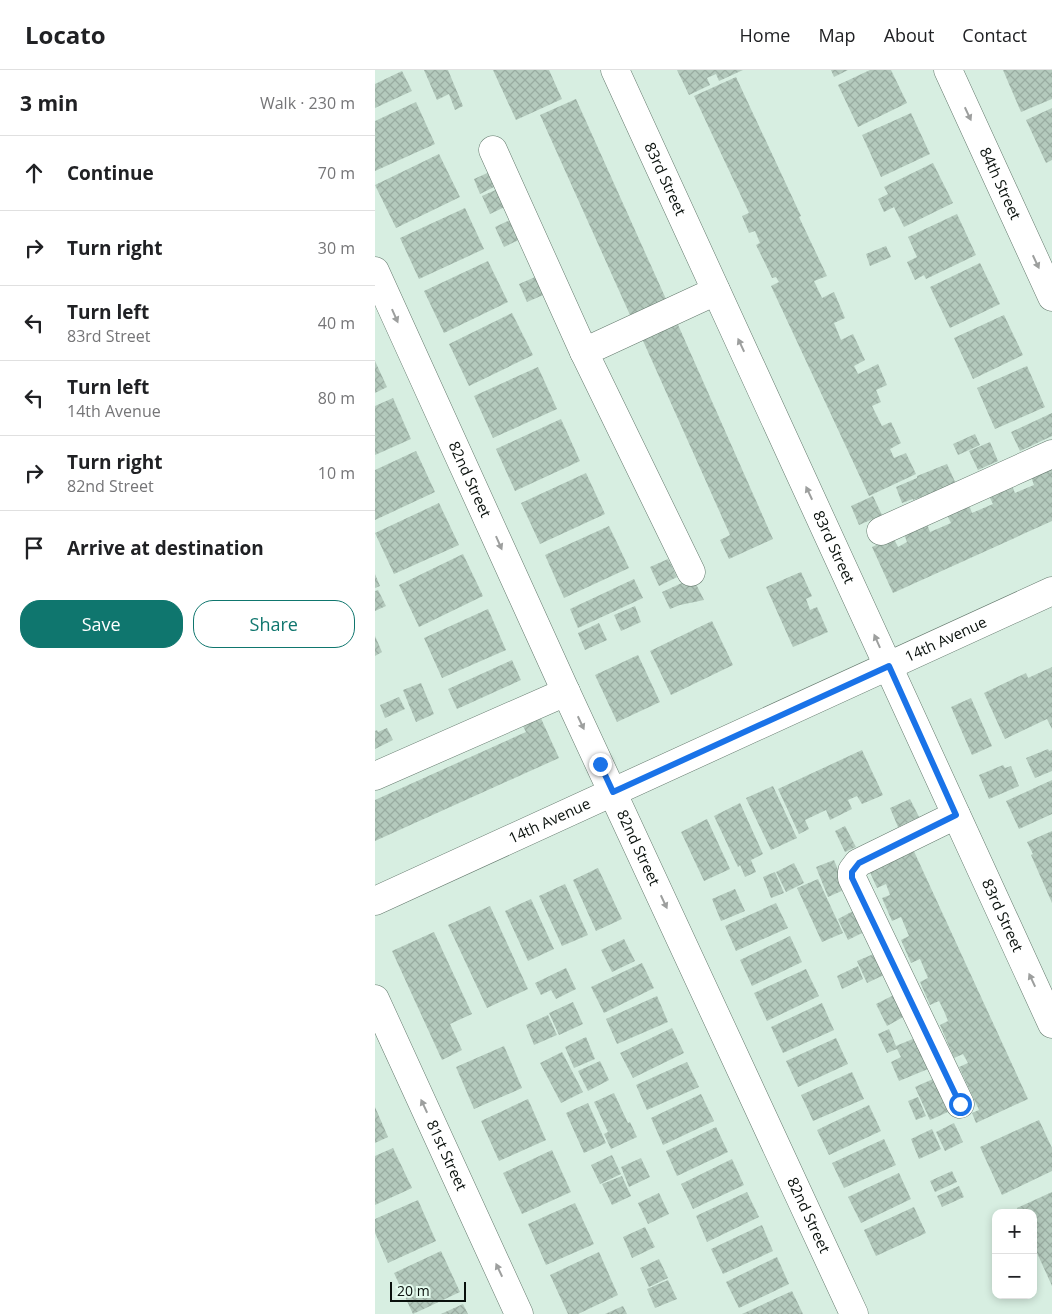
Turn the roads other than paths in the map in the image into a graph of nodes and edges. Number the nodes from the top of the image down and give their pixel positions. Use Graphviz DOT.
graph roads {
  1 [pos="615,70"];
  2 [pos="948,70"];
  3 [pos="493,150"];
  4 [pos="375,271"];
  5 [pos="717,291"];
  6 [pos="1052,297"];
  7 [pos="585,352"];
  8 [pos="1052,454"];
  9 [pos="881,531"];
  10 [pos="691,572"];
  11 [pos="1052,591"];
  12 [pos="889,666"];
  13 [pos="566,692"];
  14 [pos="375,776"];
  15 [pos="613,792"];
  16 [pos="956,815"];
  17 [pos="375,901"];
  18 [pos="375,999"];
  19 [pos="1052,1024"];
  20 [pos="960,1104"];
  21 [pos="519,1314"];
  22 [pos="854,1314"];
  1 -- 5 [label="street, 83rd Street"];
  2 -- 6 [label="street, 84th Street, one-way"];
  3 -- 7 [label="street"];
  4 -- 13 [label="street, 82nd Street, one-way"];
  5 -- 7 [label="street"];
  12 -- 5 [label="street, 83rd Street, one-way"];
  7 -- 10 [label="street"];
  8 -- 9 [label="street"];
  11 -- 12 [label="street, 14th Avenue"];
  12 -- 15 [label="street, 14th Avenue"];
  12 -- 16 [label="street, 83rd Street"];
  13 -- 14 [label="street"];
  13 -- 15 [label="street, 82nd Street, one-way"];
  15 -- 17 [label="street, 14th Avenue"];
  15 -- 22 [label="street, 82nd Street, one-way"];
  19 -- 16 [label="street, 83rd Street, one-way"];
  16 -- 20 [label="street"];
  21 -- 18 [label="street, 81st Street, one-way"];
}
